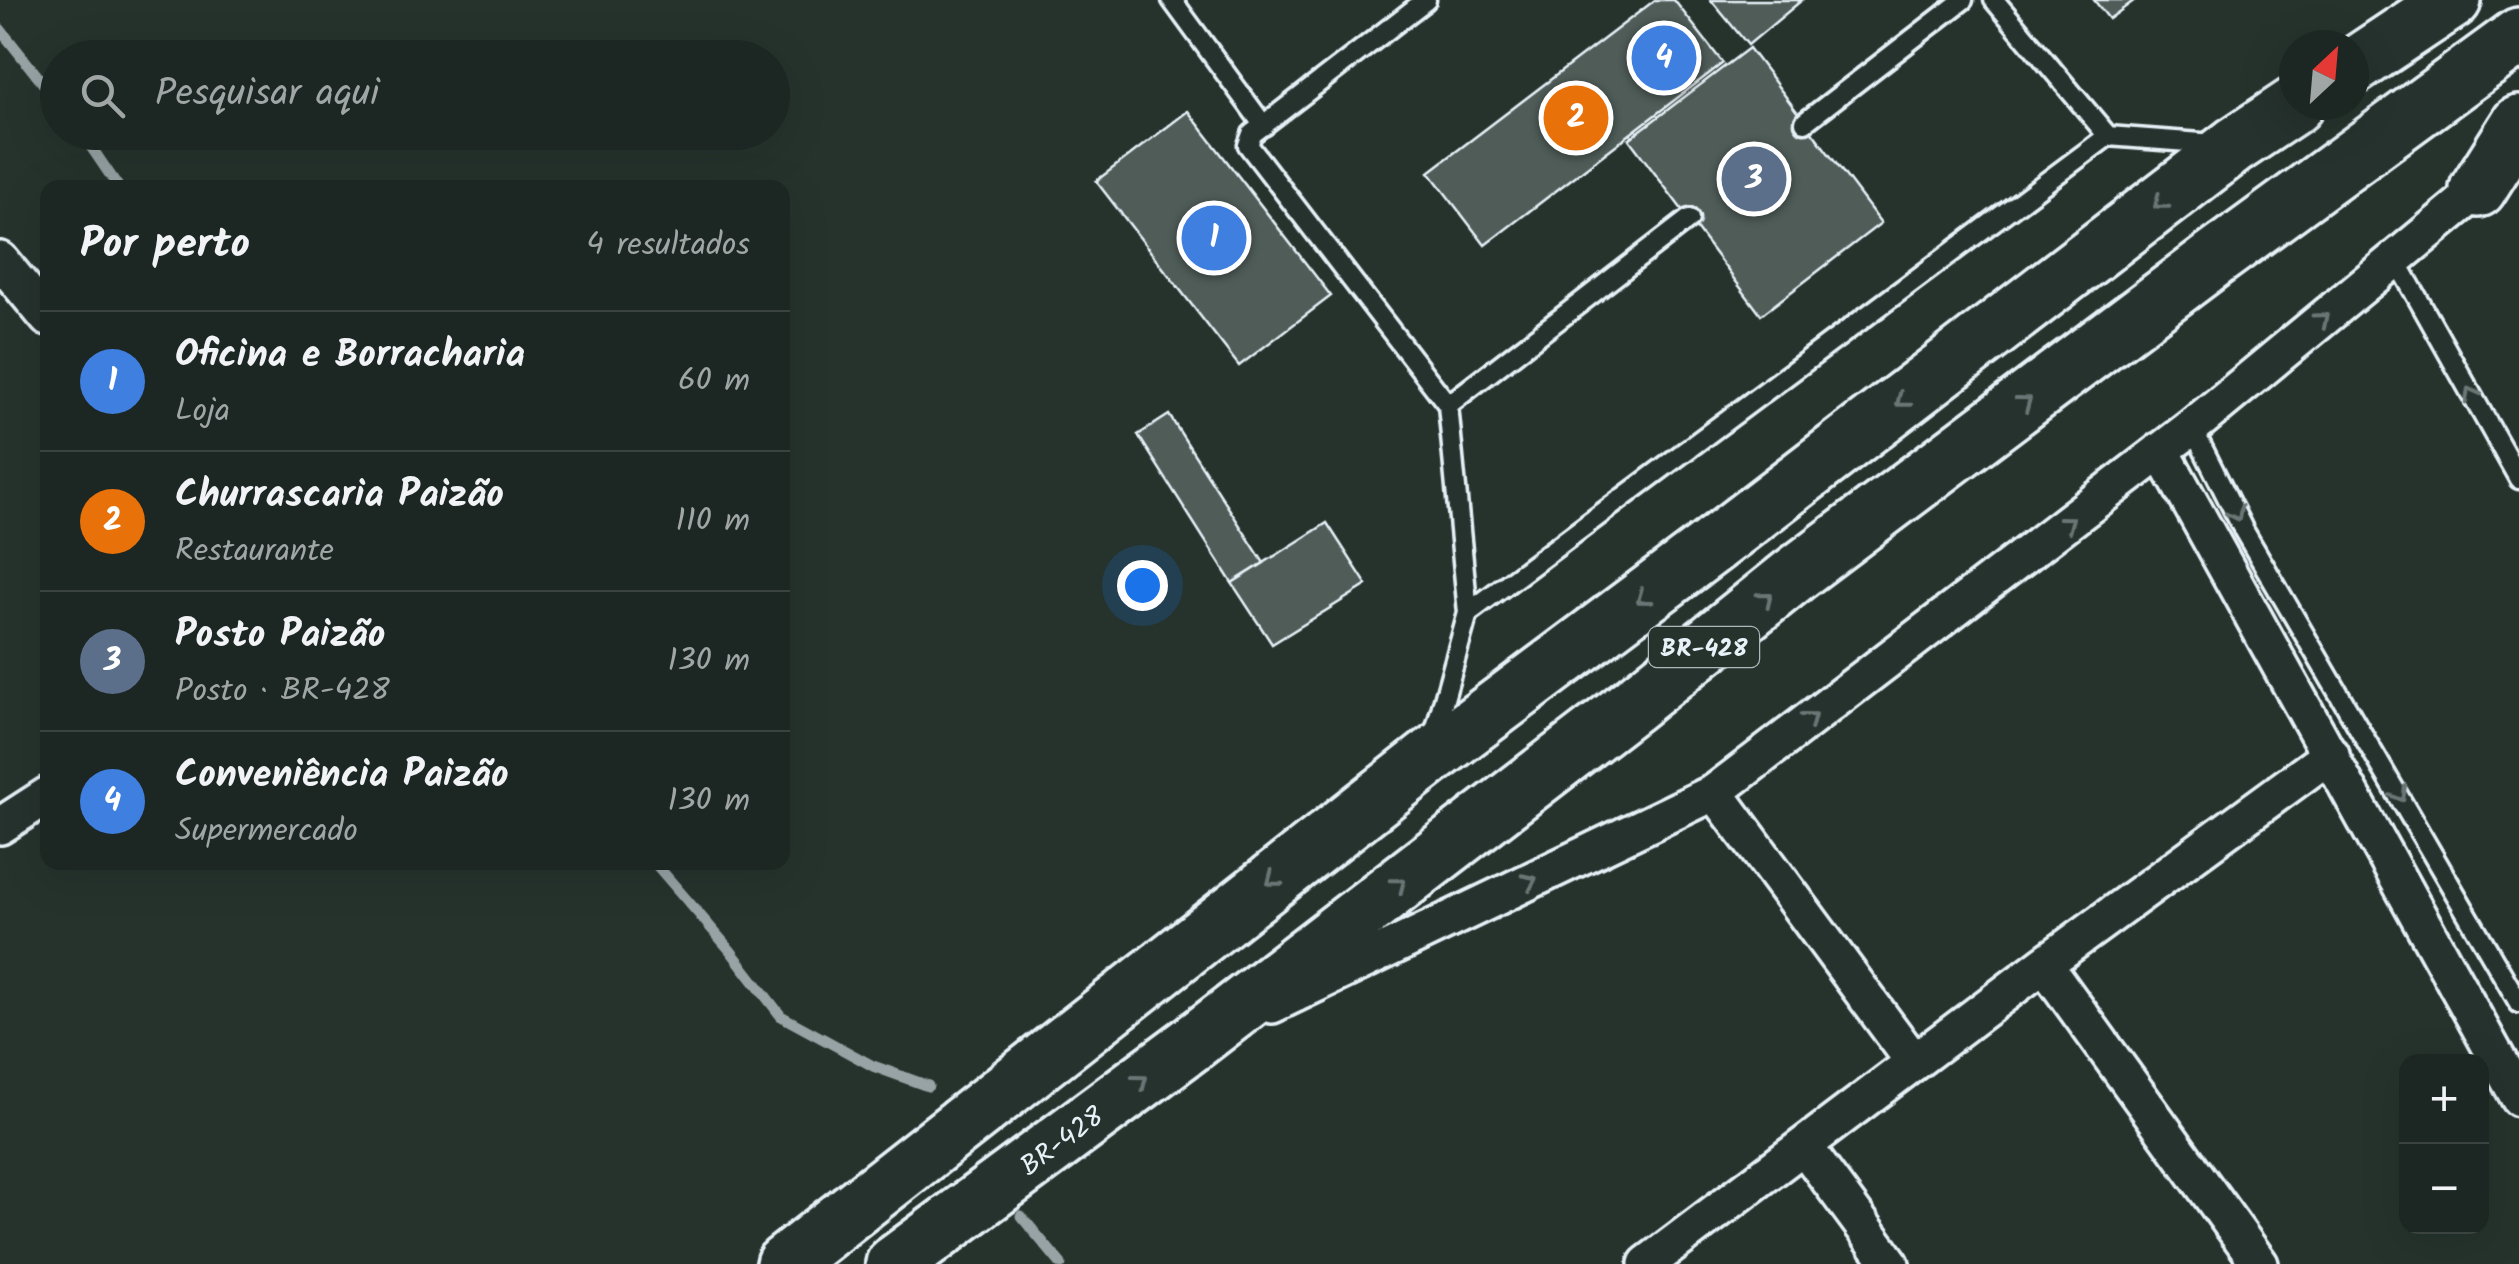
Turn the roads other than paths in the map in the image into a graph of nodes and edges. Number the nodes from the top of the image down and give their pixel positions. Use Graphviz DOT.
graph roads {
  1 [pos="1172,0"];
  2 [pos="1426,0"];
  3 [pos="1963,0"];
  4 [pos="1994,0"];
  5 [pos="2453,0"];
  6 [pos="2519,36"];
  7 [pos="2369,56"];
  8 [pos="2279,116"];
  9 [pos="1806,122"];
  10 [pos="2519,124"];
  11 [pos="1264,126"];
  12 [pos="2108,136"];
  13 [pos="2235,145"];
  14 [pos="2498,174"];
  15 [pos="1689,218"];
  16 [pos="2395,258"];
  17 [pos="0,260"];
  18 [pos="40,308"];
  19 [pos="1448,405"];
  20 [pos="2192,427"];
  21 [pos="2162,450"];
  22 [pos="2519,479"];
  23 [pos="1468,613"];
  24 [pos="2330,754"];
  25 [pos="1428,758"];
  26 [pos="1715,792"];
  27 [pos="40,800"];
  28 [pos="0,826"];
  29 [pos="2044,964"];
  30 [pos="2519,1003"];
  31 [pos="1190,1044"];
  32 [pos="1914,1062"];
  33 [pos="2519,1098"];
  34 [pos="1804,1146"];
  35 [pos="934,1245"];
  36 [pos="784,1264"];
  37 [pos="894,1264"];
  38 [pos="1647,1264"];
  39 [pos="1891,1264"];
  40 [pos="2260,1264"];
  1 -- 11 [label="lane"];
  2 -- 11 [label="lane"];
  3 -- 9 [label="lane"];
  4 -- 12 [label="lane"];
  5 -- 7 [label="highway"];
  31 -- 6 [label="highway, BR-428 / BR-428, one-way"];
  8 -- 13 [label="highway, BR-428 / BR-428"];
  10 -- 14 [label="highway"];
  11 -- 19 [label="lane"];
  12 -- 13 [label="lane"];
  12 -- 23 [label="lane"];
  13 -- 25 [label="highway, BR-428 / BR-428, one-way"];
  14 -- 16 [label="street"];
  15 -- 19 [label="lane"];
  20 -- 16 [label="street, one-way"];
  22 -- 16 [label="lane, one-way"];
  17 -- 18 [label="street"];
  19 -- 23 [label="lane"];
  20 -- 21 [label="street"];
  20 -- 30 [label="lane, one-way"];
  21 -- 24 [label="street"];
  26 -- 21 [label="street, one-way"];
  23 -- 25 [label="lane"];
  24 -- 29 [label="street"];
  24 -- 33 [label="street"];
  25 -- 36 [label="highway, BR-428 / BR-428, one-way"];
  31 -- 26 [label="street, one-way"];
  26 -- 32 [label="street"];
  27 -- 28 [label="street"];
  29 -- 32 [label="street"];
  29 -- 40 [label="street"];
  35 -- 31 [label="highway, BR-428 / BR-428, one-way"];
  32 -- 34 [label="street"];
  34 -- 38 [label="street"];
  34 -- 39 [label="street"];
  35 -- 37 [label="highway, BR-428 / BR-428"];
}
